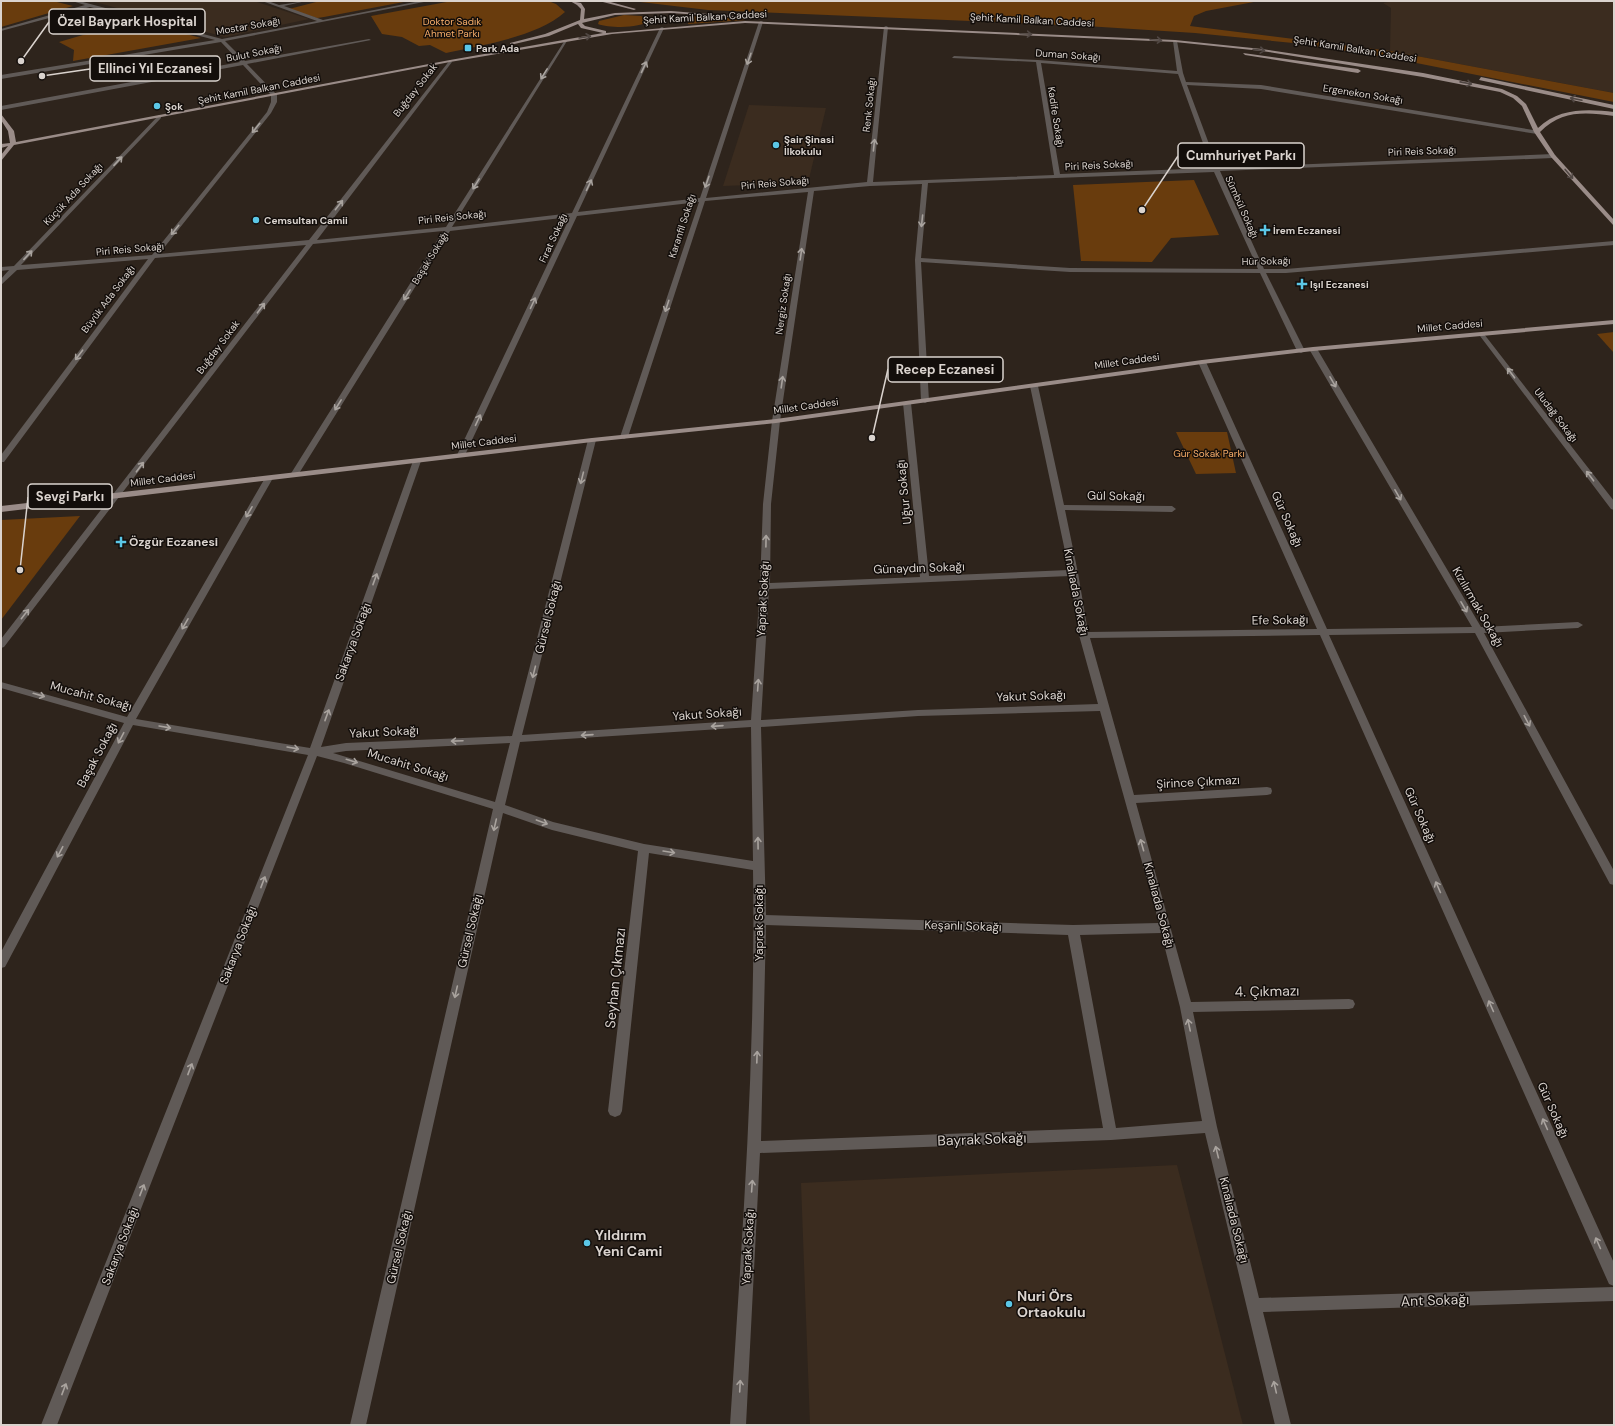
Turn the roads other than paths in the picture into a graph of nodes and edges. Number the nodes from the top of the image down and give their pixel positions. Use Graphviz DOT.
graph roads {
  1 [pos="74,1"];
  2 [pos="264,1"];
  3 [pos="304,1"];
  4 [pos="427,1"];
  5 [pos="572,1"];
  6 [pos="601,1"];
  7 [pos="88,6"];
  8 [pos="279,6"];
  9 [pos="644,12"];
  10 [pos="660,18"];
  11 [pos="322,21"];
  12 [pos="582,21"];
  13 [pos="761,22"];
  14 [pos="660,26"];
  15 [pos="886,26"];
  16 [pos="1,30"];
  17 [pos="612,33"];
  18 [pos="222,40"];
  19 [pos="369,40"];
  20 [pos="565,41"];
  21 [pos="1175,42"];
  22 [pos="1206,44"];
  23 [pos="1282,47"];
  24 [pos="954,57"];
  25 [pos="1353,57"];
  26 [pos="450,61"];
  27 [pos="1038,61"];
  28 [pos="245,64"];
  29 [pos="1358,64"];
  30 [pos="1313,65"];
  31 [pos="1410,66"];
  32 [pos="1437,71"];
  33 [pos="1180,73"];
  34 [pos="1,77"];
  35 [pos="1473,78"];
  36 [pos="1448,79"];
  37 [pos="1184,83"];
  38 [pos="274,95"];
  39 [pos="1614,107"];
  40 [pos="1,108"];
  41 [pos="1614,114"];
  42 [pos="1,116"];
  43 [pos="159,117"];
  44 [pos="1537,132"];
  45 [pos="13,143"];
  46 [pos="1,146"];
  47 [pos="1553,156"];
  48 [pos="1,160"];
  49 [pos="1216,170"];
  50 [pos="1057,176"];
  51 [pos="925,183"];
  52 [pos="870,184"];
  53 [pos="810,189"];
  54 [pos="701,200"];
  55 [pos="576,213"];
  56 [pos="1614,224"];
  57 [pos="448,228"];
  58 [pos="311,242"];
  59 [pos="1614,243"];
  60 [pos="153,257"];
  61 [pos="918,260"];
  62 [pos="17,267"];
  63 [pos="1,269"];
  64 [pos="1262,272"];
  65 [pos="1,283"];
  66 [pos="1614,322"];
  67 [pos="1482,335"];
  68 [pos="1313,349"];
  69 [pos="1301,351"];
  70 [pos="1202,362"];
  71 [pos="1034,386"];
  72 [pos="925,401"];
  73 [pos="907,403"];
  74 [pos="776,421"];
  75 [pos="624,437"];
  76 [pos="592,440"];
  77 [pos="461,456"];
  78 [pos="1,460"];
  79 [pos="417,461"];
  80 [pos="294,475"];
  81 [pos="269,478"];
  82 [pos="118,495"];
  83 [pos="1059,507"];
  84 [pos="1614,507"];
  85 [pos="1172,508"];
  86 [pos="1,509"];
  87 [pos="1074,574"];
  88 [pos="925,579"];
  89 [pos="765,586"];
  90 [pos="1578,625"];
  91 [pos="1478,630"];
  92 [pos="1323,631"];
  93 [pos="1084,635"];
  94 [pos="1,645"];
  95 [pos="1,685"];
  96 [pos="1103,707"];
  97 [pos="130,721"];
  98 [pos="756,724"];
  99 [pos="517,739"];
  100 [pos="314,752"];
  101 [pos="1267,792"];
  102 [pos="1130,800"];
  103 [pos="499,807"];
  104 [pos="644,848"];
  105 [pos="758,866"];
  106 [pos="1614,882"];
  107 [pos="760,920"];
  108 [pos="1166,928"];
  109 [pos="1073,930"];
  110 [pos="1,963"];
  111 [pos="1349,1004"];
  112 [pos="1186,1007"];
  113 [pos="615,1111"];
  114 [pos="1210,1127"];
  115 [pos="1111,1134"];
  116 [pos="754,1147"];
  117 [pos="1614,1279"];
  118 [pos="1614,1294"];
  119 [pos="1255,1305"];
  120 [pos="50,1425"];
  121 [pos="358,1425"];
  122 [pos="738,1425"];
  123 [pos="1284,1425"];
  1 -- 7 [label="street"];
  2 -- 8 [label="street"];
  3 -- 8 [label="street"];
  4 -- 11 [label="street, Mostar Sokağı"];
  5 -- 12 [label="main road"];
  6 -- 9 [label="main road"];
  7 -- 16 [label="street"];
  7 -- 18 [label="street"];
  8 -- 11 [label="street"];
  9 -- 10 [label="main road"];
  9 -- 12 [label="main road, Şehit Kamil Balkan Caddesi"];
  9 -- 23 [label="main road, Şehit Kamil Balkan Caddesi"];
  11 -- 18 [label="street, Mostar Sokağı"];
  12 -- 17 [label="main road"];
  12 -- 26 [label="main road, Şehit Kamil Balkan Caddesi"];
  13 -- 14 [label="main road, Şehit Kamil Balkan Caddesi"];
  13 -- 15 [label="main road, Şehit Kamil Balkan Caddesi"];
  13 -- 54 [label="street, Karanfil Sokağı, one-way"];
  14 -- 17 [label="main road, Şehit Kamil Balkan Caddesi"];
  55 -- 14 [label="street, Fırat Sokağı, one-way"];
  15 -- 21 [label="main road, Şehit Kamil Balkan Caddesi, one-way"];
  52 -- 15 [label="street, Renk Sokağı, one-way"];
  20 -- 17 [label="main road, Şehit Kamil Balkan Caddesi, one-way"];
  18 -- 28 [label="street"];
  18 -- 34 [label="street, Mostar Sokağı"];
  19 -- 28 [label="street, Bulut Sokağı"];
  20 -- 26 [label="main road, Şehit Kamil Balkan Caddesi"];
  20 -- 57 [label="street, Başak Sokağı, one-way"];
  21 -- 22 [label="main road, Şehit Kamil Balkan Caddesi"];
  21 -- 33 [label="street, Sümbül Sokağı"];
  22 -- 29 [label="main road, Şehit Kamil Balkan Caddesi, one-way"];
  22 -- 30 [label="main road"];
  24 -- 27 [label="street, Duman Sokağı"];
  25 -- 29 [label="main road"];
  26 -- 38 [label="main road, Şehit Kamil Balkan Caddesi"];
  58 -- 26 [label="street, Buğday Sokak, one-way"];
  27 -- 33 [label="street, Duman Sokağı"];
  27 -- 50 [label="street, Kadife Sokağı"];
  28 -- 38 [label="street"];
  28 -- 40 [label="street, Bulut Sokağı"];
  29 -- 30 [label="main road"];
  29 -- 36 [label="main road, Şehit Kamil Balkan Caddesi"];
  30 -- 36 [label="main road"];
  31 -- 32 [label="main road, Şehit Kamil Balkan Caddesi"];
  33 -- 37 [label="street, Sümbül Sokağı"];
  39 -- 35 [label="main road, one-way"];
  36 -- 44 [label="main road, Şehit Kamil Balkan Caddesi, one-way"];
  37 -- 44 [label="street, Ergenekon Sokağı"];
  37 -- 49 [label="street, Sümbül Sokağı"];
  38 -- 43 [label="main road, Şehit Kamil Balkan Caddesi"];
  38 -- 60 [label="street, Büyük Ada Sokağı, one-way"];
  41 -- 44 [label="main road"];
  42 -- 45 [label="main road"];
  43 -- 45 [label="main road, Şehit Kamil Balkan Caddesi"];
  62 -- 43 [label="street, Küçük Ada Sokağı, one-way"];
  44 -- 47 [label="main road, Şehit Kamil Balkan Caddesi"];
  45 -- 46 [label="main road, Şehit Kamil Balkan Caddesi"];
  45 -- 48 [label="main road"];
  47 -- 49 [label="street, Piri Reis Sokağı"];
  47 -- 56 [label="main road, Şehit Kamil Balkan Caddesi, one-way"];
  49 -- 50 [label="street, Piri Reis Sokağı"];
  49 -- 64 [label="street, Sümbül Sokağı"];
  50 -- 51 [label="street, Piri Reis Sokağı"];
  51 -- 52 [label="street, Piri Reis Sokağı"];
  51 -- 61 [label="street, one-way"];
  52 -- 53 [label="street, Piri Reis Sokağı"];
  53 -- 54 [label="street, Piri Reis Sokağı"];
  74 -- 53 [label="street, Nergiz Sokağı, one-way"];
  54 -- 55 [label="street, Piri Reis Sokağı"];
  54 -- 75 [label="street, Karanfil Sokağı, one-way"];
  55 -- 57 [label="street, Piri Reis Sokağı"];
  77 -- 55 [label="street, Fırat Sokağı, one-way"];
  57 -- 58 [label="street, Piri Reis Sokağı"];
  57 -- 80 [label="street, Başak Sokağı, one-way"];
  58 -- 60 [label="street, Piri Reis Sokağı"];
  82 -- 58 [label="street, Buğday Sokak, one-way"];
  59 -- 64 [label="street, Hür Sokağı"];
  60 -- 62 [label="street, Piri Reis Sokağı"];
  60 -- 78 [label="street, Büyük Ada Sokağı, one-way"];
  61 -- 64 [label="street, Hür Sokağı"];
  61 -- 72 [label="street"];
  62 -- 63 [label="street, Piri Reis Sokağı"];
  62 -- 65 [label="street, Küçük Ada Sokağı"];
  64 -- 69 [label="street, Sümbül Sokağı"];
  66 -- 67 [label="main road, Millet Caddesi"];
  67 -- 68 [label="main road, Millet Caddesi"];
  84 -- 67 [label="street, Uludağ Sokağı, one-way"];
  68 -- 69 [label="main road, Millet Caddesi"];
  68 -- 91 [label="street, Kızılırmak Sokağı, one-way"];
  69 -- 70 [label="main road, Millet Caddesi"];
  70 -- 71 [label="main road, Millet Caddesi"];
  70 -- 92 [label="street, Gür Sokağı"];
  71 -- 72 [label="main road, Millet Caddesi"];
  71 -- 83 [label="street, Kınalıada Sokağı"];
  72 -- 73 [label="main road, Millet Caddesi"];
  73 -- 74 [label="main road, Millet Caddesi"];
  73 -- 88 [label="street, Uğur Sokağı"];
  74 -- 75 [label="main road, Millet Caddesi"];
  89 -- 74 [label="street, Yaprak Sokağı, one-way"];
  75 -- 76 [label="main road, Millet Caddesi"];
  76 -- 77 [label="main road, Millet Caddesi"];
  76 -- 99 [label="street, Gürsel Sokağı, one-way"];
  77 -- 79 [label="main road, Millet Caddesi"];
  79 -- 80 [label="main road, Millet Caddesi"];
  100 -- 79 [label="street, Sakarya Sokağı, one-way"];
  80 -- 81 [label="main road, Millet Caddesi"];
  81 -- 82 [label="main road, Millet Caddesi"];
  81 -- 97 [label="street, Başak Sokağı, one-way"];
  82 -- 86 [label="main road, Millet Caddesi"];
  94 -- 82 [label="street, Buğday Sokak, one-way"];
  83 -- 85 [label="street, Gül Sokağı"];
  83 -- 87 [label="street, Kınalıada Sokağı"];
  87 -- 88 [label="street, Günaydın Sokağı"];
  87 -- 93 [label="street, Kınalıada Sokağı"];
  88 -- 89 [label="street, Günaydın Sokağı"];
  98 -- 89 [label="street, Yaprak Sokağı, one-way"];
  90 -- 91 [label="street, Efe Sokağı"];
  91 -- 92 [label="street, Efe Sokağı"];
  91 -- 106 [label="street, Kızılırmak Sokağı, one-way"];
  92 -- 93 [label="street, Efe Sokağı"];
  117 -- 92 [label="street, Gür Sokağı, one-way"];
  93 -- 96 [label="street, Kınalıada Sokağı"];
  95 -- 97 [label="street, Mucahit Sokağı, one-way"];
  96 -- 98 [label="street, Yakut Sokağı"];
  96 -- 102 [label="street, Kınalıada Sokağı"];
  97 -- 100 [label="street, Mucahit Sokağı, one-way"];
  97 -- 110 [label="street, Başak Sokağı, one-way"];
  98 -- 99 [label="street, Yakut Sokağı, one-way"];
  105 -- 98 [label="street, Yaprak Sokağı, one-way"];
  99 -- 100 [label="street, Yakut Sokağı, one-way"];
  99 -- 103 [label="street, Gürsel Sokağı"];
  100 -- 103 [label="street, Mucahit Sokağı, one-way"];
  120 -- 100 [label="street, Sakarya Sokağı, one-way"];
  101 -- 102 [label="street, Şirince Çıkmazı"];
  108 -- 102 [label="street, Kınalıada Sokağı, one-way"];
  103 -- 104 [label="street, Mucahit Sokağı, one-way"];
  103 -- 121 [label="street, Gürsel Sokağı, one-way"];
  104 -- 105 [label="street, Mucahit Sokağı, one-way"];
  104 -- 113 [label="street, Seyhan Çıkmazı"];
  105 -- 107 [label="street, Yaprak Sokağı"];
  107 -- 109 [label="street, Keşanlı Sokağı"];
  116 -- 107 [label="street, Yaprak Sokağı, one-way"];
  108 -- 109 [label="street, Keşanlı Sokağı"];
  108 -- 112 [label="street, Kınalıada Sokağı"];
  109 -- 115 [label="street"];
  111 -- 112 [label="street, 4. Çıkmazı"];
  114 -- 112 [label="street, Kınalıada Sokağı, one-way"];
  114 -- 115 [label="street, Bayrak Sokağı"];
  119 -- 114 [label="street, Kınalıada Sokağı, one-way"];
  115 -- 116 [label="street, Bayrak Sokağı"];
  122 -- 116 [label="street, Yaprak Sokağı, one-way"];
  118 -- 119 [label="street, Ant Sokağı"];
  123 -- 119 [label="street, Kınalıada Sokağı, one-way"];
}
